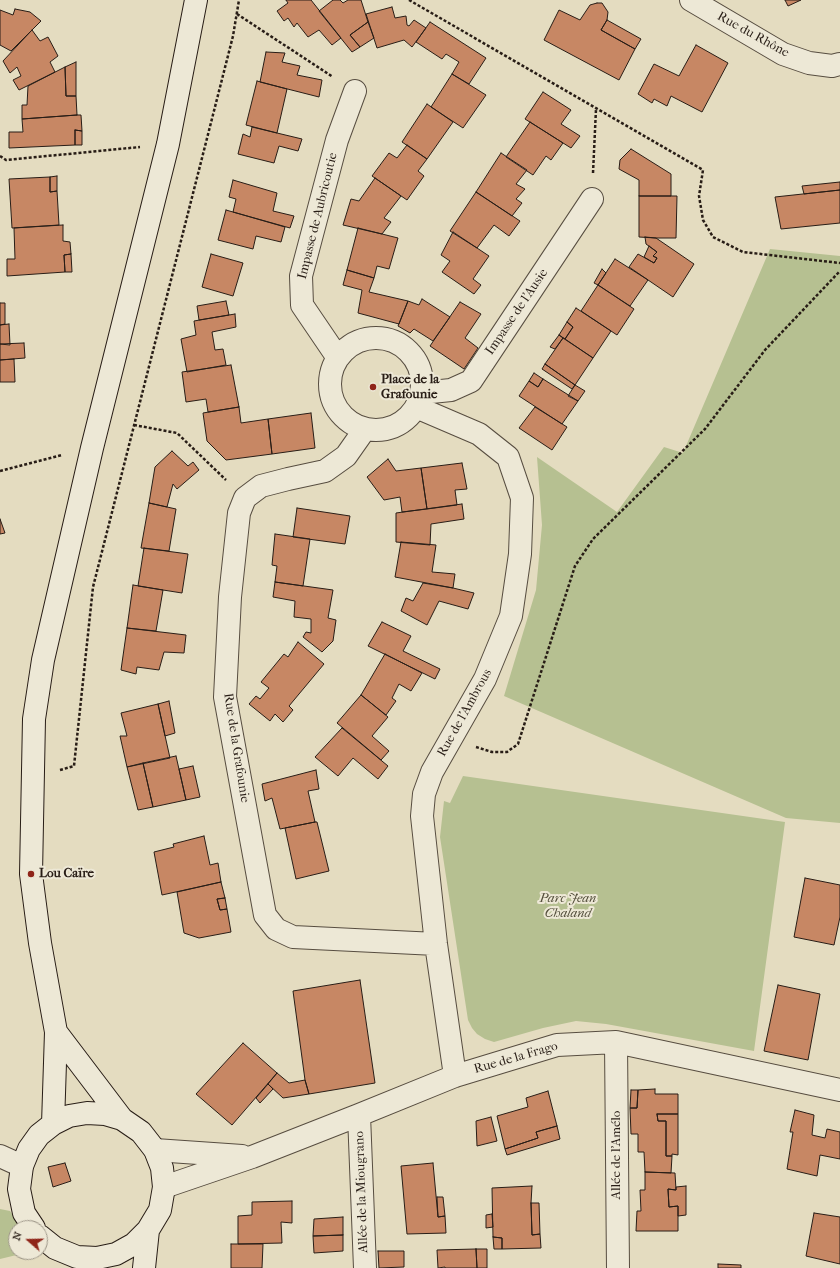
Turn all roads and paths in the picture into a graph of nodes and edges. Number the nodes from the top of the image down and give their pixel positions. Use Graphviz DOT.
graph roads {
  1 [pos="196,0"];
  2 [pos="239,0"];
  3 [pos="409,0"];
  4 [pos="691,0"];
  5 [pos="236,14"];
  6 [pos="840,64"];
  7 [pos="355,91"];
  8 [pos="596,108"];
  9 [pos="168,144"];
  10 [pos="0,156"];
  11 [pos="592,199"];
  12 [pos="840,264"];
  13 [pos="840,271"];
  14 [pos="338,358"];
  15 [pos="419,400"];
  16 [pos="134,425"];
  17 [pos="365,430"];
  18 [pos="92,448"];
  19 [pos="0,471"];
  20 [pos="245,498"];
  21 [pos="451,740"];
  22 [pos="32,778"];
  23 [pos="436,944"];
  24 [pos="56,1032"];
  25 [pos="616,1042"];
  26 [pos="455,1076"];
  27 [pos="840,1090"];
  28 [pos="359,1115"];
  29 [pos="122,1119"];
  30 [pos="53,1124"];
  31 [pos="155,1150"];
  32 [pos="0,1156"];
  33 [pos="252,1157"];
  34 [pos="22,1166"];
  35 [pos="164,1187"];
  36 [pos="29,1220"];
  37 [pos="148,1230"];
  38 [pos="48,1242"];
  39 [pos="81,1262"];
  40 [pos="144,1268"];
  41 [pos="365,1268"];
  42 [pos="618,1268"];
  1 -- 9 [label="street"];
  2 -- 5 [label="path"];
  3 -- 8 [label="path"];
  4 -- 6 [label="street, Rue du Rhône"];
  5 -- 7 [label="path"];
  5 -- 16 [label="path"];
  7 -- 14 [label="street, Impasse de Aubricoutie"];
  8 -- 11 [label="path"];
  8 -- 12 [label="path"];
  9 -- 10 [label="path"];
  9 -- 18 [label="street"];
  11 -- 15 [label="street, Impasse de l'Ausie"];
  13 -- 21 [label="path"];
  14 -- 15 [label="street"];
  14 -- 17 [label="street"];
  15 -- 17 [label="street"];
  15 -- 21 [label="street, Rue de l'Ambrous"];
  16 -- 20 [label="path"];
  16 -- 22 [label="path"];
  17 -- 20 [label="street"];
  18 -- 19 [label="path"];
  18 -- 22 [label="street"];
  20 -- 23 [label="street, Rue de la Grafounie"];
  21 -- 23 [label="street, Rue de l'Ambrous"];
  22 -- 24 [label="street"];
  23 -- 26 [label="street, Rue de l'Ambrous"];
  24 -- 29 [label="street"];
  24 -- 30 [label="street"];
  25 -- 26 [label="street, Rue de la Frago"];
  25 -- 27 [label="street, Rue de la Frago"];
  25 -- 42 [label="street, Allée de l'Amélo"];
  26 -- 28 [label="street, Rue de la Frago"];
  28 -- 33 [label="street, Rue de la Frago"];
  28 -- 41 [label="street, Allée de la Miougrano"];
  29 -- 30 [label="street"];
  29 -- 31 [label="street"];
  30 -- 34 [label="street"];
  31 -- 33 [label="street"];
  31 -- 35 [label="street"];
  32 -- 34 [label="street"];
  33 -- 35 [label="street, Rue de la Frago"];
  34 -- 36 [label="street"];
  35 -- 37 [label="street"];
  37 -- 39 [label="street"];
  37 -- 40 [label="street"];
  38 -- 39 [label="street"];
}
